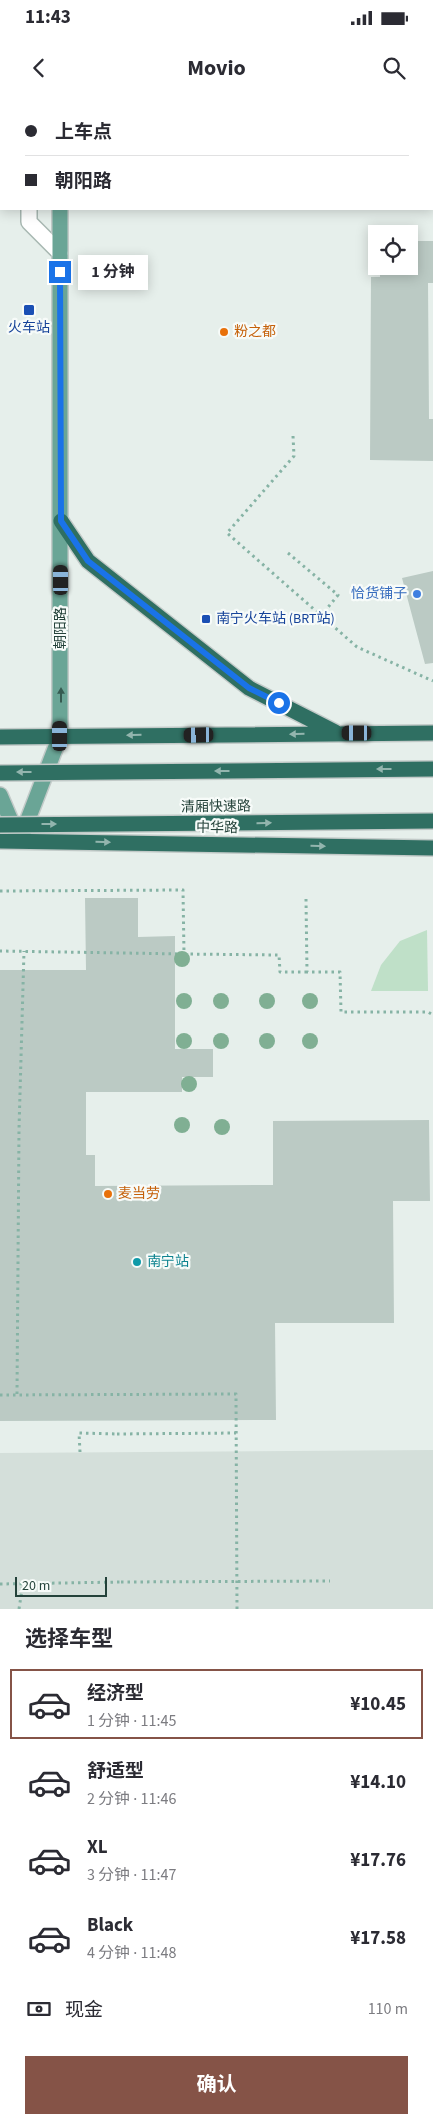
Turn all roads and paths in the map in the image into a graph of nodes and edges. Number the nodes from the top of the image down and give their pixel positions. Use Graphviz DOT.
graph roads {
  1 [pos="29,210"];
  2 [pos="60,210"];
  3 [pos="60,253"];
  4 [pos="293,436"];
  5 [pos="61,521"];
  6 [pos="288,553"];
  7 [pos="321,616"];
  8 [pos="433,681"];
  9 [pos="433,733"];
  10 [pos="338,734"];
  11 [pos="0,736"];
  12 [pos="60,736"];
  13 [pos="433,769"];
  14 [pos="0,772"];
  15 [pos="0,795"];
  16 [pos="433,821"];
  17 [pos="0,825"];
  18 [pos="0,841"];
  19 [pos="19,841"];
  20 [pos="433,848"];
  21 [pos="0,891"];
  22 [pos="306,899"];
  23 [pos="0,951"];
  24 [pos="24,951"];
  25 [pos="184,954"];
  26 [pos="307,972"];
  27 [pos="433,1015"];
  28 [pos="17,1394"];
  29 [pos="0,1395"];
  30 [pos="236,1433"];
  31 [pos="80,1452"];
  32 [pos="330,1581"];
  33 [pos="237,1582"];
  34 [pos="23,1583"];
  35 [pos="0,1584"];
  36 [pos="19,1609"];
  37 [pos="237,1609"];
  1 -- 3 [label="lane"];
  2 -- 3 [label="main road, 朝阳路"];
  3 -- 5 [label="main road, 朝阳路"];
  4 -- 7 [label="path"];
  5 -- 10 [label="highway"];
  12 -- 5 [label="main road, 朝阳路, one-way"];
  6 -- 7 [label="path"];
  7 -- 8 [label="path"];
  9 -- 10 [label="highway"];
  10 -- 12 [label="highway, one-way"];
  11 -- 12 [label="highway"];
  12 -- 19 [label="main road, 朝阳路"];
  13 -- 14 [label="highway, one-way, bridge"];
  15 -- 19 [label="main road"];
  17 -- 16 [label="highway, 清厢快速路, one-way, bridge"];
  18 -- 19 [label="highway, 中华路"];
  19 -- 20 [label="highway, 中华路, one-way"];
  21 -- 25 [label="path"];
  22 -- 26 [label="path"];
  23 -- 24 [label="path"];
  24 -- 25 [label="path"];
  24 -- 28 [label="path"];
  25 -- 26 [label="path"];
  26 -- 27 [label="path"];
  28 -- 29 [label="path"];
  28 -- 30 [label="path"];
  30 -- 31 [label="path, bridge"];
  30 -- 33 [label="path"];
  32 -- 33 [label="path, bridge"];
  33 -- 34 [label="path, bridge"];
  33 -- 37 [label="path"];
  34 -- 35 [label="path"];
  34 -- 36 [label="path"];
}
